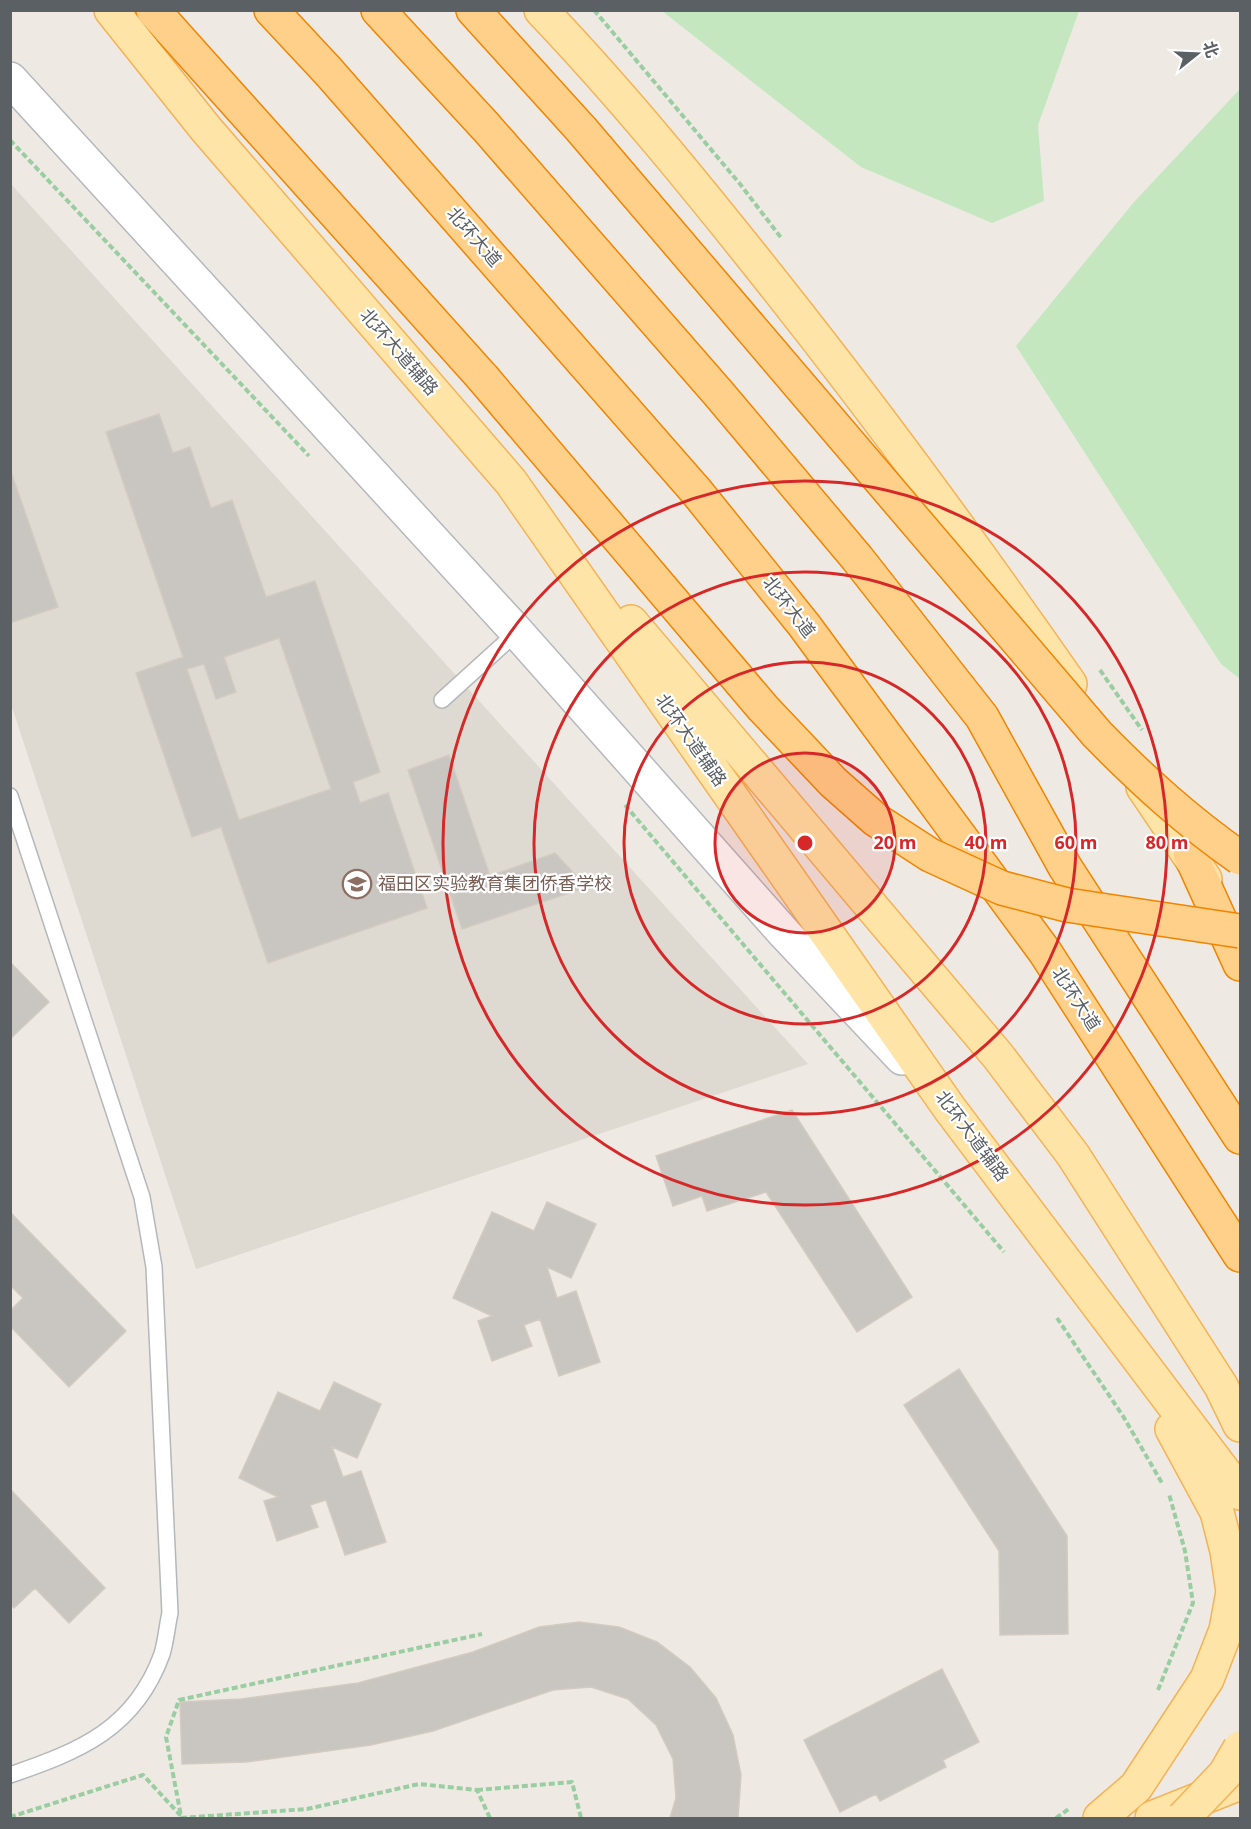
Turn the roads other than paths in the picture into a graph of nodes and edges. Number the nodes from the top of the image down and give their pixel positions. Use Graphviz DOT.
graph roads {
  1 [pos="111,10"];
  2 [pos="153,10"];
  3 [pos="271,10"];
  4 [pos="378,10"];
  5 [pos="473,10"];
  6 [pos="541,10"];
  7 [pos="10,79"];
  8 [pos="511,482"];
  9 [pos="517,632"];
  10 [pos="442,700"];
  11 [pos="10,796"];
  12 [pos="1190,854"];
  13 [pos="1240,858"];
  14 [pos="1240,931"];
  15 [pos="1240,936"];
  16 [pos="1240,964"];
  17 [pos="950,1109"];
  18 [pos="1240,1137"];
  19 [pos="1240,1255"];
  20 [pos="1114,1323"];
  21 [pos="1240,1425"];
  22 [pos="1240,1493"];
  23 [pos="1240,1748"];
  24 [pos="10,1775"];
  25 [pos="1240,1783"];
  26 [pos="1086,1812"];
  27 [pos="1152,1818"];
  28 [pos="1183,1818"];
  1 -- 8 [label="main road, 北环大道辅路"];
  2 -- 14 [label="highway, bridge"];
  3 -- 19 [label="highway, 北环大道"];
  4 -- 18 [label="highway"];
  5 -- 13 [label="highway, bridge"];
  6 -- 12 [label="main road"];
  7 -- 9 [label="street"];
  8 -- 17 [label="main road, 北环大道辅路"];
  8 -- 21 [label="main road"];
  9 -- 10 [label="lane"];
  9 -- 17 [label="street"];
  11 -- 24 [label="lane"];
  12 -- 15 [label="main road"];
  12 -- 16 [label="highway"];
  17 -- 20 [label="main road, 北环大道辅路"];
  20 -- 22 [label="main road, 北环大道辅路"];
  20 -- 26 [label="main road"];
  23 -- 28 [label="main road, bridge"];
  25 -- 27 [label="main road"];
}
